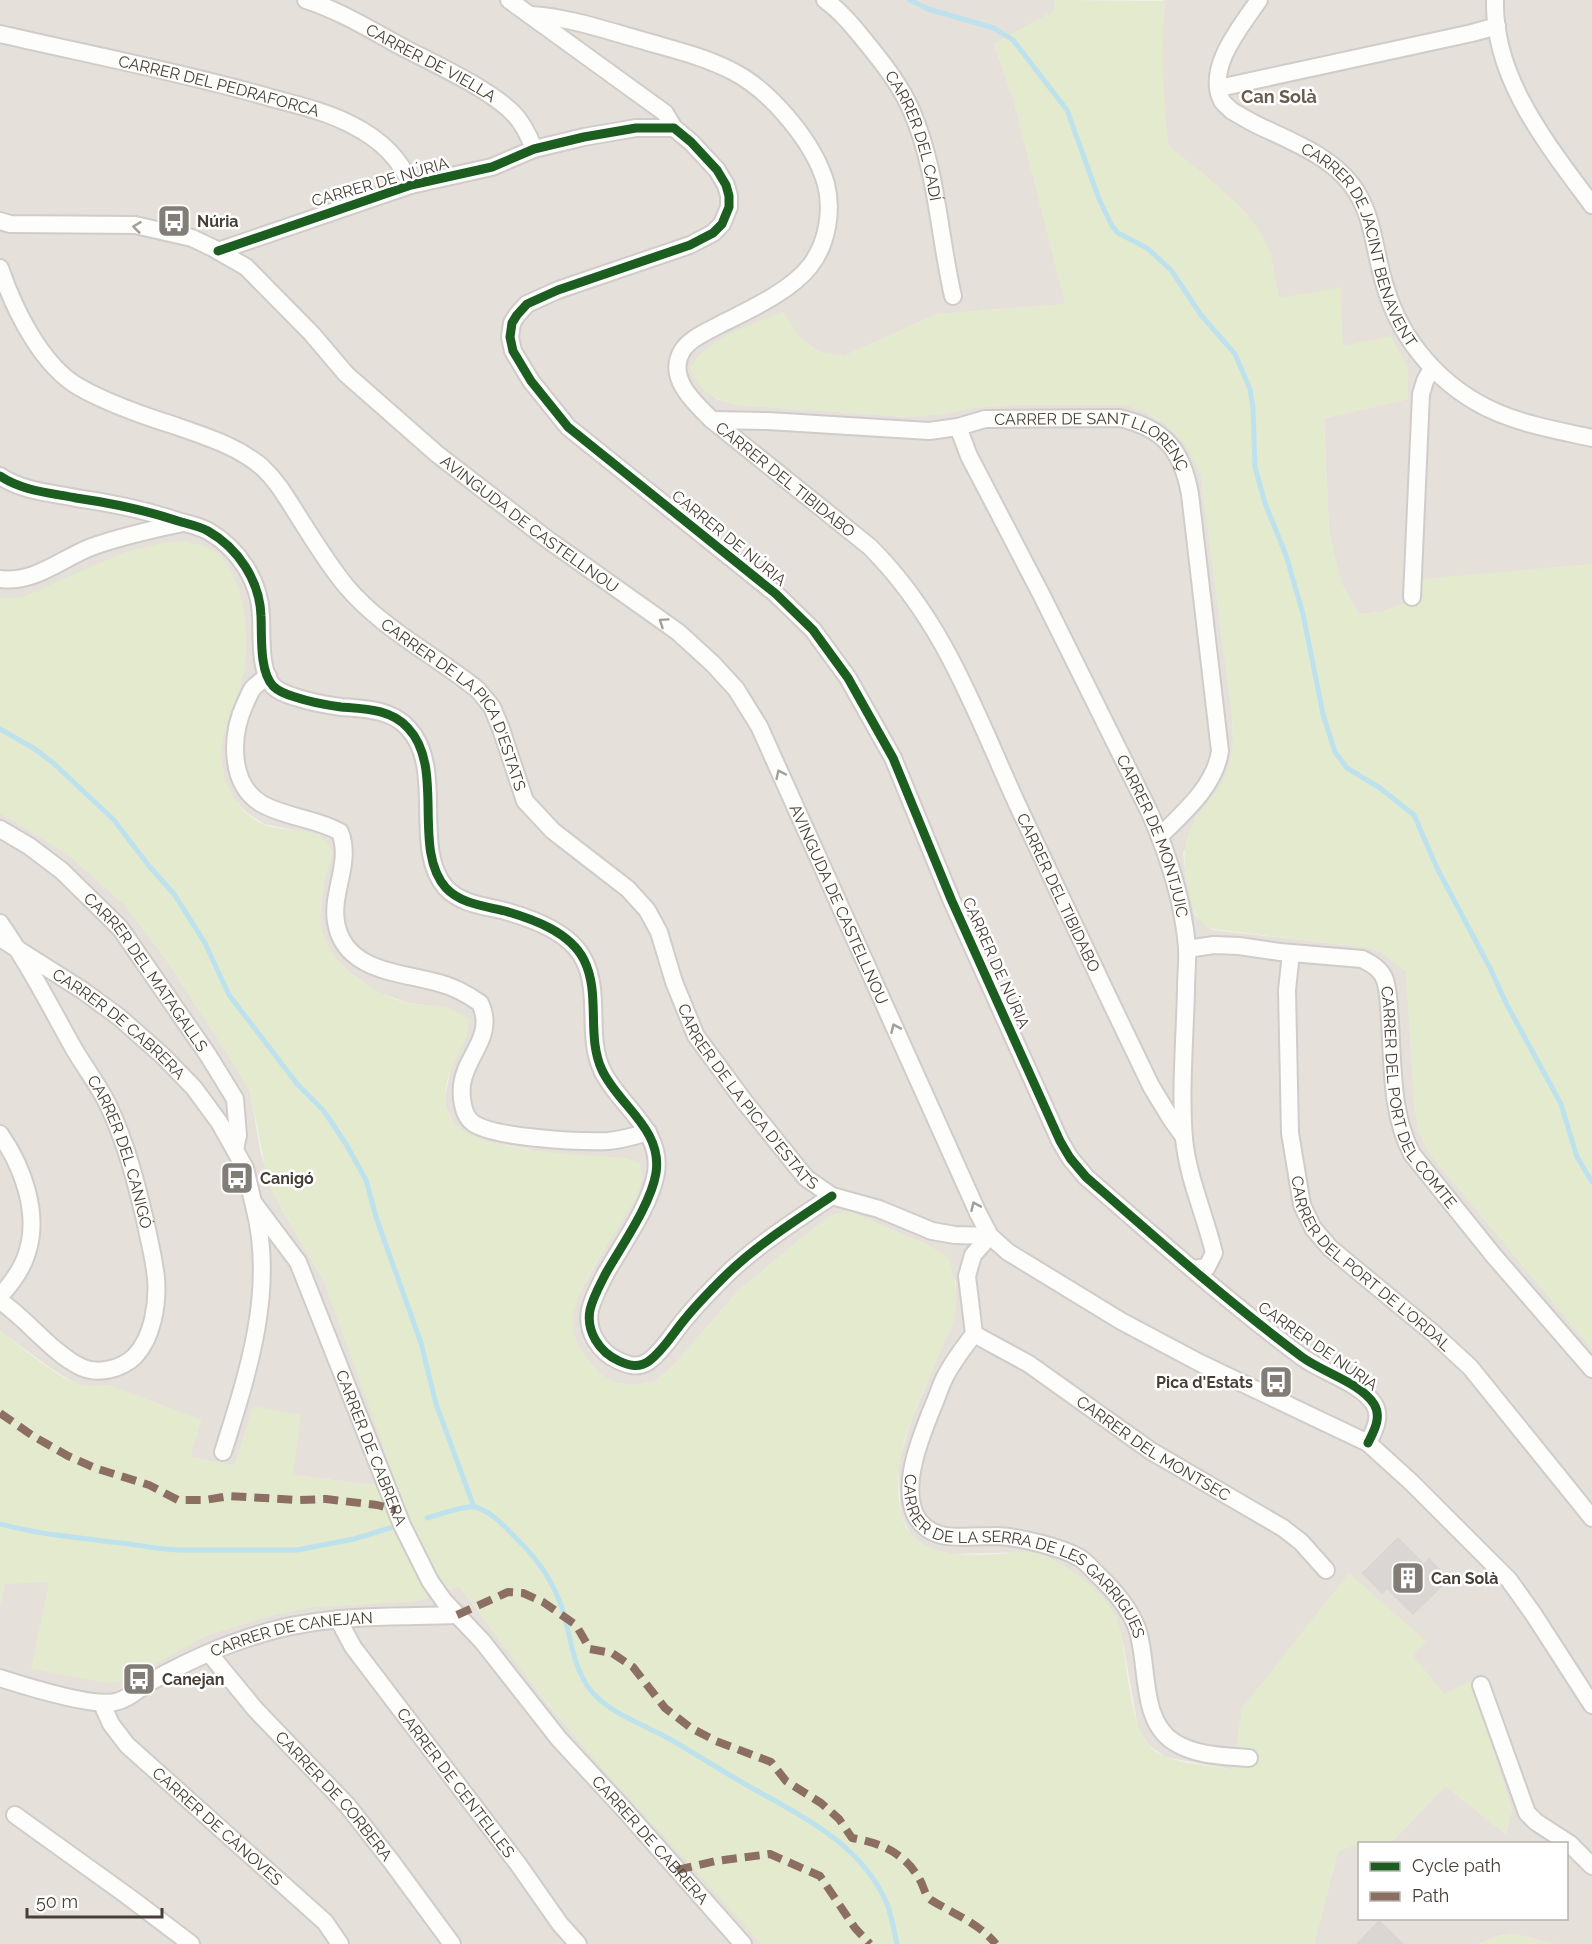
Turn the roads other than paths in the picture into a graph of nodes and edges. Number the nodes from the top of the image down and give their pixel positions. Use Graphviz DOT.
graph roads {
  1 [pos="306,0"];
  2 [pos="509,0"];
  3 [pos="825,0"];
  4 [pos="1259,0"];
  5 [pos="1495,0"];
  6 [pos="530,15"];
  7 [pos="1497,26"];
  8 [pos="0,34"];
  9 [pos="1219,88"];
  10 [pos="674,128"];
  11 [pos="534,149"];
  12 [pos="411,185"];
  13 [pos="1592,205"];
  14 [pos="0,221"];
  15 [pos="218,250"];
  16 [pos="0,268"];
  17 [pos="953,296"];
  18 [pos="1432,368"];
  19 [pos="712,420"];
  20 [pos="958,427"];
  21 [pos="1592,438"];
  22 [pos="0,476"];
  23 [pos="184,522"];
  24 [pos="0,579"];
  25 [pos="1412,597"];
  26 [pos="268,676"];
  27 [pos="0,829"];
  28 [pos="1160,836"];
  29 [pos="0,923"];
  30 [pos="0,938"];
  31 [pos="1187,949"];
  32 [pos="21,953"];
  33 [pos="1291,953"];
  34 [pos="648,1132"];
  35 [pos="0,1134"];
  36 [pos="1184,1137"];
  37 [pos="235,1149"];
  38 [pos="832,1196"];
  39 [pos="253,1202"];
  40 [pos="990,1236"];
  41 [pos="1194,1269"];
  42 [pos="0,1298"];
  43 [pos="974,1334"];
  44 [pos="1592,1369"];
  45 [pos="1368,1443"];
  46 [pos="223,1452"];
  47 [pos="1592,1518"];
  48 [pos="1326,1570"];
  49 [pos="457,1615"];
  50 [pos="338,1619"];
  51 [pos="209,1653"];
  52 [pos="0,1678"];
  53 [pos="1481,1685"];
  54 [pos="102,1704"];
  55 [pos="1592,1705"];
  56 [pos="1249,1758"];
  57 [pos="15,1815"];
  58 [pos="1567,1842"];
  59 [pos="1568,1843"];
  60 [pos="1592,1866"];
  61 [pos="191,1944"];
  62 [pos="340,1944"];
  63 [pos="452,1944"];
  64 [pos="578,1944"];
  65 [pos="743,1944"];
  1 -- 11 [label="street, CARRER DE VIELLA"];
  2 -- 6 [label="street"];
  3 -- 17 [label="street, CARRER DEL CADÍ"];
  4 -- 9 [label="street"];
  5 -- 7 [label="street"];
  6 -- 10 [label="street"];
  6 -- 19 [label="street, CARRER DEL TIBIDABO"];
  7 -- 9 [label="street"];
  7 -- 13 [label="street"];
  8 -- 12 [label="street, CARRER DEL PEDRAFORCA"];
  9 -- 18 [label="street, CARRER DE JACINT BENAVENT"];
  10 -- 11 [label="street, CARRER DE NÚRIA"];
  10 -- 41 [label="street, CARRER DE NÚRIA"];
  11 -- 12 [label="street, CARRER DE NÚRIA"];
  12 -- 15 [label="street, CARRER DE NÚRIA"];
  15 -- 14 [label="street, AVINGUDA DE CASTELLNOU, one-way"];
  40 -- 15 [label="street, AVINGUDA DE CASTELLNOU, one-way"];
  16 -- 38 [label="street, CARRER DE LA PICA D'ESTATS"];
  18 -- 21 [label="street, CARRER DE JACINT BENAVENT"];
  18 -- 25 [label="street"];
  19 -- 20 [label="street, CARRER DE SANT LLORENÇ"];
  19 -- 36 [label="street, CARRER DEL TIBIDABO"];
  20 -- 28 [label="street, CARRER DE MONTJUIC"];
  20 -- 28 [label="street, CARRER DE SANT LLORENÇ"];
  22 -- 23 [label="street"];
  23 -- 24 [label="street"];
  23 -- 26 [label="street"];
  26 -- 34 [label="street"];
  26 -- 34 [label="street"];
  27 -- 37 [label="street, CARRER DEL MATAGALLS"];
  28 -- 31 [label="street, CARRER DE MONTJUIC"];
  29 -- 32 [label="street, CARRER DEL CANIGÓ"];
  30 -- 32 [label="street, CARRER DE CABRERA"];
  31 -- 33 [label="street, CARRER DEL PORT DEL COMTE"];
  31 -- 36 [label="street, CARRER DE MONTJUIC"];
  32 -- 37 [label="street, CARRER DE CABRERA"];
  32 -- 42 [label="street, CARRER DEL CANIGÓ"];
  33 -- 44 [label="street, CARRER DEL PORT DEL COMTE"];
  33 -- 47 [label="street, CARRER DEL PORT DE L'ORDAL"];
  34 -- 38 [label="street"];
  35 -- 42 [label="street"];
  36 -- 41 [label="street, CARRER DE MONTJUIC"];
  37 -- 39 [label="street, CARRER DE CABRERA"];
  38 -- 40 [label="street, CARRER DE LA PICA D'ESTATS"];
  39 -- 46 [label="street"];
  39 -- 49 [label="street, CARRER DE CABRERA"];
  40 -- 43 [label="street"];
  40 -- 45 [label="street, AVINGUDA DE CASTELLNOU"];
  41 -- 45 [label="street, CARRER DE NÚRIA"];
  43 -- 48 [label="street, CARRER DEL MONTSEC"];
  43 -- 56 [label="street, CARRER DE LA SERRA DE LES GARRIGUES"];
  45 -- 55 [label="street, AVINGUDA DE CASTELLNOU"];
  49 -- 50 [label="street, CARRER DE CANEJAN"];
  49 -- 65 [label="street, CARRER DE CABRERA"];
  50 -- 51 [label="street, CARRER DE CANEJAN"];
  50 -- 64 [label="street, CARRER DE CENTELLES"];
  51 -- 54 [label="street, CARRER DE CANEJAN"];
  51 -- 63 [label="street, CARRER DE CORBERA"];
  52 -- 54 [label="street, CARRER DE CANEJAN"];
  53 -- 58 [label="street"];
  54 -- 62 [label="street, CARRER DE CÀNOVES"];
  57 -- 61 [label="street"];
  59 -- 60 [label="street"];
}
